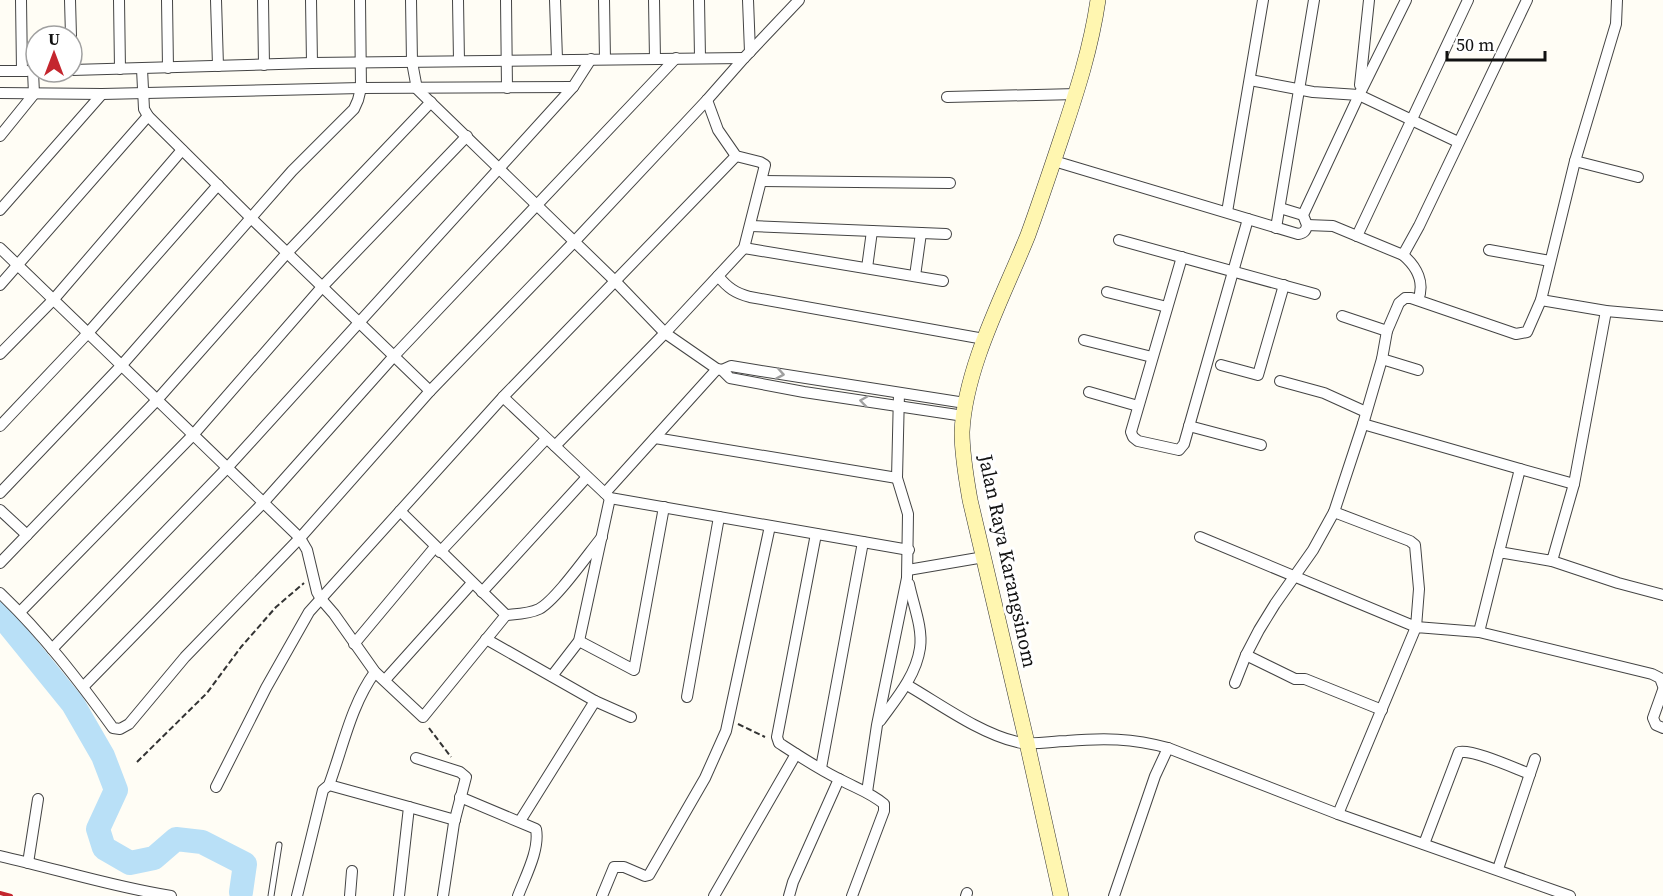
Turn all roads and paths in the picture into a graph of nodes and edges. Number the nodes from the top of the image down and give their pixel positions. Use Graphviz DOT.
graph roads {
  1 [pos="21,0"];
  2 [pos="70,0"];
  3 [pos="119,0"];
  4 [pos="167,0"];
  5 [pos="216,0"];
  6 [pos="263,0"];
  7 [pos="311,0"];
  8 [pos="360,0"];
  9 [pos="411,0"];
  10 [pos="458,0"];
  11 [pos="506,0"];
  12 [pos="555,0"];
  13 [pos="604,0"];
  14 [pos="654,0"];
  15 [pos="699,0"];
  16 [pos="748,0"];
  17 [pos="800,0"];
  18 [pos="1098,0"];
  19 [pos="1263,0"];
  20 [pos="1314,0"];
  21 [pos="1369,0"];
  22 [pos="1406,0"];
  23 [pos="1468,0"];
  24 [pos="1527,0"];
  25 [pos="1617,0"];
  26 [pos="70,24"];
  27 [pos="747,55"];
  28 [pos="700,57"];
  29 [pos="604,58"];
  30 [pos="655,58"];
  31 [pos="676,58"];
  32 [pos="557,59"];
  33 [pos="591,59"];
  34 [pos="459,61"];
  35 [pos="506,61"];
  36 [pos="412,62"];
  37 [pos="312,63"];
  38 [pos="361,63"];
  39 [pos="264,65"];
  40 [pos="218,66"];
  41 [pos="168,68"];
  42 [pos="120,69"];
  43 [pos="142,69"];
  44 [pos="84,70"];
  45 [pos="0,71"];
  46 [pos="22,71"];
  47 [pos="1250,80"];
  48 [pos="34,84"];
  49 [pos="573,87"];
  50 [pos="361,88"];
  51 [pos="507,88"];
  52 [pos="417,89"];
  53 [pos="1300,89"];
  54 [pos="142,92"];
  55 [pos="0,93"];
  56 [pos="34,94"];
  57 [pos="102,94"];
  58 [pos="1077,94"];
  59 [pos="1359,95"];
  60 [pos="947,97"];
  61 [pos="707,100"];
  62 [pos="431,102"];
  63 [pos="148,116"];
  64 [pos="1411,120"];
  65 [pos="0,136"];
  66 [pos="467,136"];
  67 [pos="1458,142"];
  68 [pos="182,150"];
  69 [pos="736,156"];
  70 [pos="1054,161"];
  71 [pos="1575,161"];
  72 [pos="499,167"];
  73 [pos="1638,177"];
  74 [pos="762,181"];
  75 [pos="950,183"];
  76 [pos="218,185"];
  77 [pos="536,204"];
  78 [pos="1280,208"];
  79 [pos="0,210"];
  80 [pos="1227,212"];
  81 [pos="251,219"];
  82 [pos="1248,219"];
  83 [pos="1305,220"];
  84 [pos="751,226"];
  85 [pos="1276,228"];
  86 [pos="872,231"];
  87 [pos="921,233"];
  88 [pos="946,234"];
  89 [pos="1357,236"];
  90 [pos="1119,240"];
  91 [pos="574,242"];
  92 [pos="0,248"];
  93 [pos="744,248"];
  94 [pos="1489,250"];
  95 [pos="287,253"];
  96 [pos="1403,255"];
  97 [pos="1182,257"];
  98 [pos="1550,261"];
  99 [pos="18,266"];
  100 [pos="867,268"];
  101 [pos="1232,271"];
  102 [pos="718,276"];
  103 [pos="915,276"];
  104 [pos="615,281"];
  105 [pos="943,281"];
  106 [pos="0,285"];
  107 [pos="1284,285"];
  108 [pos="322,287"];
  109 [pos="1107,292"];
  110 [pos="1315,294"];
  111 [pos="54,299"];
  112 [pos="1418,300"];
  113 [pos="1540,300"];
  114 [pos="1167,307"];
  115 [pos="1606,311"];
  116 [pos="1342,316"];
  117 [pos="1663,316"];
  118 [pos="359,321"];
  119 [pos="1387,331"];
  120 [pos="88,333"];
  121 [pos="665,333"];
  122 [pos="984,339"];
  123 [pos="1084,340"];
  124 [pos="0,354"];
  125 [pos="394,356"];
  126 [pos="1152,357"];
  127 [pos="1382,359"];
  128 [pos="1221,365"];
  129 [pos="121,366"];
  130 [pos="720,369"];
  131 [pos="1418,370"];
  132 [pos="1280,381"];
  133 [pos="430,391"];
  134 [pos="1089,392"];
  135 [pos="899,393"];
  136 [pos="503,397"];
  137 [pos="157,400"];
  138 [pos="898,406"];
  139 [pos="1138,406"];
  140 [pos="964,409"];
  141 [pos="1366,412"];
  142 [pos="1363,424"];
  143 [pos="0,426"];
  144 [pos="1189,426"];
  145 [pos="194,435"];
  146 [pos="655,438"];
  147 [pos="551,442"];
  148 [pos="1261,445"];
  149 [pos="227,468"];
  150 [pos="1520,469"];
  151 [pos="587,477"];
  152 [pos="897,478"];
  153 [pos="1574,484"];
  154 [pos="0,493"];
  155 [pos="608,495"];
  156 [pos="263,502"];
  157 [pos="664,507"];
  158 [pos="0,510"];
  159 [pos="400,511"];
  160 [pos="1334,512"];
  161 [pos="719,517"];
  162 [pos="770,526"];
  163 [pos="816,534"];
  164 [pos="27,535"];
  165 [pos="602,537"];
  166 [pos="1200,537"];
  167 [pos="300,538"];
  168 [pos="863,542"];
  169 [pos="438,550"];
  170 [pos="909,550"];
  171 [pos="1499,552"];
  172 [pos="984,556"];
  173 [pos="1552,561"];
  174 [pos="0,563"];
  175 [pos="908,574"];
  176 [pos="1296,577"];
  177 [pos="314,578"];
  178 [pos="472,583"];
  179 [pos="482,592"];
  180 [pos="0,593"];
  181 [pos="1663,595"];
  182 [pos="321,599"];
  183 [pos="20,612"];
  184 [pos="506,615"];
  185 [pos="1416,627"];
  186 [pos="1479,632"];
  187 [pos="486,639"];
  188 [pos="579,641"];
  189 [pos="354,644"];
  190 [pos="52,649"];
  191 [pos="1246,655"];
  192 [pos="375,672"];
  193 [pos="552,676"];
  194 [pos="385,680"];
  195 [pos="1235,683"];
  196 [pos="907,685"];
  197 [pos="83,687"];
  198 [pos="1663,688"];
  199 [pos="687,697"];
  200 [pos="595,701"];
  201 [pos="1382,710"];
  202 [pos="423,717"];
  203 [pos="631,717"];
  204 [pos="730,720"];
  205 [pos="877,725"];
  206 [pos="1663,728"];
  207 [pos="779,743"];
  208 [pos="1028,743"];
  209 [pos="1168,748"];
  210 [pos="796,754"];
  211 [pos="416,758"];
  212 [pos="1535,759"];
  213 [pos="137,762"];
  214 [pos="821,768"];
  215 [pos="460,772"];
  216 [pos="1530,774"];
  217 [pos="839,779"];
  218 [pos="329,785"];
  219 [pos="216,787"];
  220 [pos="867,792"];
  221 [pos="460,797"];
  222 [pos="38,799"];
  223 [pos="409,807"];
  224 [pos="1338,814"];
  225 [pos="455,819"];
  226 [pos="520,821"];
  227 [pos="1424,844"];
  228 [pos="279,845"];
  229 [pos="0,856"];
  230 [pos="28,862"];
  231 [pos="1498,869"];
  232 [pos="352,871"];
  233 [pos="794,882"];
  234 [pos="171,896"];
  235 [pos="271,896"];
  236 [pos="297,896"];
  237 [pos="350,896"];
  238 [pos="399,896"];
  239 [pos="443,896"];
  240 [pos="518,896"];
  241 [pos="602,896"];
  242 [pos="714,896"];
  243 [pos="785,896"];
  244 [pos="789,896"];
  245 [pos="852,896"];
  246 [pos="1061,896"];
  247 [pos="1114,896"];
  248 [pos="1570,896"];
  1 -- 46 [label="street"];
  2 -- 26 [label="street"];
  3 -- 42 [label="street"];
  4 -- 41 [label="street"];
  5 -- 40 [label="street"];
  6 -- 39 [label="street"];
  7 -- 37 [label="street"];
  8 -- 38 [label="street"];
  9 -- 36 [label="street"];
  10 -- 34 [label="street"];
  11 -- 35 [label="street"];
  12 -- 32 [label="street"];
  13 -- 29 [label="street"];
  14 -- 30 [label="street"];
  15 -- 28 [label="street"];
  16 -- 27 [label="street"];
  17 -- 27 [label="street"];
  18 -- 58 [label="street, Jalan Raya Karangsinom"];
  19 -- 47 [label="street"];
  20 -- 53 [label="street"];
  21 -- 59 [label="street"];
  22 -- 59 [label="street"];
  23 -- 64 [label="street"];
  24 -- 67 [label="street"];
  25 -- 71 [label="street"];
  27 -- 28 [label="street"];
  27 -- 61 [label="street"];
  28 -- 31 [label="street"];
  29 -- 30 [label="street"];
  29 -- 33 [label="street"];
  30 -- 31 [label="street"];
  31 -- 77 [label="street"];
  32 -- 33 [label="street"];
  32 -- 35 [label="street"];
  33 -- 49 [label="street"];
  34 -- 35 [label="street"];
  34 -- 36 [label="street"];
  35 -- 51 [label="street"];
  36 -- 38 [label="street"];
  36 -- 52 [label="street"];
  37 -- 38 [label="street"];
  37 -- 39 [label="street"];
  38 -- 50 [label="street"];
  39 -- 40 [label="street"];
  40 -- 41 [label="street"];
  41 -- 43 [label="street"];
  42 -- 43 [label="street"];
  42 -- 44 [label="street"];
  43 -- 54 [label="street"];
  45 -- 46 [label="street"];
  47 -- 53 [label="street"];
  47 -- 80 [label="street"];
  48 -- 56 [label="street"];
  49 -- 51 [label="street"];
  49 -- 72 [label="street"];
  50 -- 52 [label="street"];
  50 -- 54 [label="street"];
  50 -- 81 [label="street"];
  51 -- 52 [label="street"];
  52 -- 62 [label="street"];
  53 -- 59 [label="street"];
  53 -- 78 [label="street"];
  54 -- 57 [label="street"];
  54 -- 63 [label="street"];
  55 -- 56 [label="street"];
  56 -- 57 [label="street"];
  56 -- 65 [label="street"];
  57 -- 79 [label="street"];
  58 -- 60 [label="street"];
  58 -- 70 [label="street, Jalan Raya Karangsinom"];
  59 -- 64 [label="street"];
  59 -- 83 [label="street"];
  61 -- 69 [label="street"];
  61 -- 91 [label="street"];
  62 -- 66 [label="street"];
  62 -- 95 [label="street"];
  63 -- 68 [label="street"];
  63 -- 99 [label="street"];
  64 -- 67 [label="street"];
  64 -- 89 [label="street"];
  66 -- 72 [label="street"];
  66 -- 108 [label="street"];
  67 -- 96 [label="street"];
  68 -- 76 [label="street"];
  68 -- 111 [label="street"];
  69 -- 74 [label="street"];
  69 -- 104 [label="street"];
  70 -- 80 [label="street"];
  70 -- 122 [label="street, Jalan Raya Karangsinom"];
  71 -- 73 [label="street"];
  71 -- 98 [label="street"];
  72 -- 77 [label="street"];
  72 -- 118 [label="street"];
  74 -- 75 [label="street"];
  74 -- 84 [label="street"];
  76 -- 81 [label="street"];
  76 -- 120 [label="street"];
  77 -- 91 [label="street"];
  77 -- 125 [label="street"];
  78 -- 83 [label="street"];
  78 -- 85 [label="street"];
  80 -- 82 [label="street"];
  81 -- 95 [label="street"];
  81 -- 129 [label="street"];
  82 -- 85 [label="street"];
  82 -- 101 [label="street"];
  83 -- 85 [label="street"];
  83 -- 89 [label="street"];
  84 -- 86 [label="street"];
  84 -- 93 [label="street"];
  86 -- 87 [label="street"];
  86 -- 100 [label="street"];
  87 -- 88 [label="street"];
  87 -- 103 [label="street"];
  89 -- 96 [label="street"];
  90 -- 97 [label="street"];
  91 -- 104 [label="street"];
  91 -- 133 [label="street"];
  92 -- 99 [label="street"];
  93 -- 100 [label="street"];
  93 -- 102 [label="street"];
  94 -- 98 [label="street"];
  95 -- 108 [label="street"];
  95 -- 137 [label="street"];
  96 -- 112 [label="street"];
  97 -- 101 [label="street"];
  97 -- 114 [label="street"];
  98 -- 113 [label="street"];
  99 -- 106 [label="street"];
  99 -- 111 [label="street"];
  100 -- 103 [label="street"];
  101 -- 107 [label="street"];
  101 -- 144 [label="street"];
  102 -- 121 [label="street"];
  102 -- 122 [label="street"];
  103 -- 105 [label="street"];
  104 -- 121 [label="street"];
  104 -- 136 [label="street"];
  107 -- 110 [label="street"];
  107 -- 128 [label="street"];
  108 -- 118 [label="street"];
  108 -- 145 [label="street"];
  109 -- 114 [label="street"];
  111 -- 120 [label="street"];
  111 -- 124 [label="street"];
  112 -- 113 [label="street"];
  112 -- 119 [label="street"];
  113 -- 115 [label="street"];
  114 -- 126 [label="street"];
  115 -- 117 [label="street"];
  115 -- 153 [label="street"];
  116 -- 119 [label="street"];
  118 -- 125 [label="street"];
  118 -- 149 [label="street"];
  119 -- 127 [label="street"];
  120 -- 129 [label="street"];
  120 -- 143 [label="street"];
  121 -- 130 [label="street"];
  121 -- 147 [label="street"];
  122 -- 140 [label="street, Jalan Raya Karangsinom"];
  123 -- 126 [label="street"];
  125 -- 133 [label="street"];
  125 -- 156 [label="street"];
  126 -- 139 [label="street"];
  127 -- 131 [label="street"];
  127 -- 141 [label="street"];
  129 -- 137 [label="street"];
  129 -- 154 [label="street"];
  130 -- 135 [label="street, one-way"];
  138 -- 130 [label="street, one-way"];
  130 -- 146 [label="street"];
  132 -- 141 [label="street"];
  133 -- 167 [label="street"];
  134 -- 139 [label="street"];
  135 -- 138 [label="street"];
  135 -- 140 [label="street"];
  136 -- 147 [label="street"];
  136 -- 159 [label="street"];
  137 -- 145 [label="street"];
  137 -- 164 [label="street"];
  138 -- 140 [label="street"];
  138 -- 152 [label="street"];
  139 -- 144 [label="street"];
  140 -- 172 [label="street, Jalan Raya Karangsinom"];
  141 -- 142 [label="street"];
  142 -- 150 [label="street"];
  142 -- 160 [label="street"];
  144 -- 148 [label="street"];
  145 -- 149 [label="street"];
  145 -- 183 [label="street"];
  146 -- 152 [label="street"];
  146 -- 155 [label="street"];
  147 -- 151 [label="street"];
  147 -- 169 [label="street"];
  149 -- 156 [label="street"];
  149 -- 190 [label="street"];
  150 -- 153 [label="street"];
  150 -- 171 [label="street"];
  151 -- 155 [label="street"];
  151 -- 179 [label="street"];
  152 -- 170 [label="street"];
  153 -- 173 [label="street"];
  155 -- 157 [label="street"];
  155 -- 165 [label="street"];
  156 -- 167 [label="street"];
  156 -- 197 [label="street"];
  157 -- 161 [label="street"];
  157 -- 188 [label="street"];
  158 -- 164 [label="street"];
  159 -- 169 [label="street"];
  159 -- 182 [label="street"];
  160 -- 176 [label="street"];
  160 -- 185 [label="street"];
  161 -- 162 [label="street"];
  161 -- 199 [label="street"];
  162 -- 163 [label="street"];
  162 -- 204 [label="street"];
  163 -- 168 [label="street"];
  163 -- 207 [label="street"];
  164 -- 174 [label="street"];
  165 -- 184 [label="street"];
  165 -- 188 [label="street"];
  166 -- 176 [label="street"];
  167 -- 177 [label="street"];
  167 -- 197 [label="street"];
  168 -- 170 [label="street"];
  168 -- 214 [label="street"];
  169 -- 178 [label="street"];
  169 -- 189 [label="street"];
  170 -- 175 [label="street"];
  171 -- 173 [label="street"];
  171 -- 186 [label="street"];
  172 -- 175 [label="street"];
  172 -- 208 [label="street, Jalan Raya Karangsinom"];
  173 -- 181 [label="street"];
  175 -- 196 [label="street"];
  175 -- 205 [label="street"];
  176 -- 185 [label="street"];
  176 -- 191 [label="street"];
  177 -- 182 [label="street"];
  177 -- 213 [label="path"];
  178 -- 179 [label="street"];
  178 -- 194 [label="street"];
  179 -- 184 [label="street"];
  180 -- 183 [label="street"];
  182 -- 189 [label="street"];
  182 -- 219 [label="street"];
  183 -- 190 [label="street"];
  184 -- 187 [label="street"];
  185 -- 186 [label="street"];
  185 -- 201 [label="street"];
  186 -- 198 [label="street"];
  187 -- 193 [label="street"];
  187 -- 202 [label="street"];
  188 -- 193 [label="street"];
  189 -- 192 [label="street"];
  190 -- 197 [label="street"];
  191 -- 195 [label="street"];
  191 -- 201 [label="street"];
  192 -- 194 [label="street"];
  192 -- 218 [label="street"];
  193 -- 200 [label="street"];
  194 -- 202 [label="street"];
  196 -- 205 [label="street"];
  196 -- 208 [label="street"];
  198 -- 206 [label="street"];
  200 -- 203 [label="street"];
  200 -- 226 [label="street"];
  201 -- 224 [label="street"];
  202 -- 215 [label="path"];
  204 -- 207 [label="path"];
  204 -- 241 [label="street"];
  205 -- 220 [label="street"];
  207 -- 210 [label="street"];
  208 -- 209 [label="street"];
  208 -- 246 [label="street, Jalan Raya Karangsinom"];
  209 -- 224 [label="street"];
  209 -- 247 [label="street"];
  210 -- 214 [label="street"];
  210 -- 242 [label="street"];
  211 -- 215 [label="street"];
  212 -- 216 [label="street"];
  214 -- 217 [label="street"];
  215 -- 221 [label="street"];
  216 -- 227 [label="street"];
  216 -- 231 [label="street"];
  217 -- 220 [label="street"];
  217 -- 233 [label="street"];
  218 -- 223 [label="street"];
  218 -- 236 [label="street"];
  220 -- 245 [label="street"];
  221 -- 225 [label="street"];
  221 -- 226 [label="street"];
  222 -- 230 [label="street"];
  223 -- 225 [label="street"];
  223 -- 238 [label="street"];
  224 -- 227 [label="street"];
  225 -- 239 [label="street"];
  226 -- 240 [label="street"];
  227 -- 231 [label="street"];
  228 -- 235 [label="lane"];
  229 -- 230 [label="street"];
  230 -- 234 [label="street"];
  231 -- 248 [label="street"];
  232 -- 237 [label="street"];
  233 -- 243 [label="street"];
  233 -- 244 [label="street"];
}
